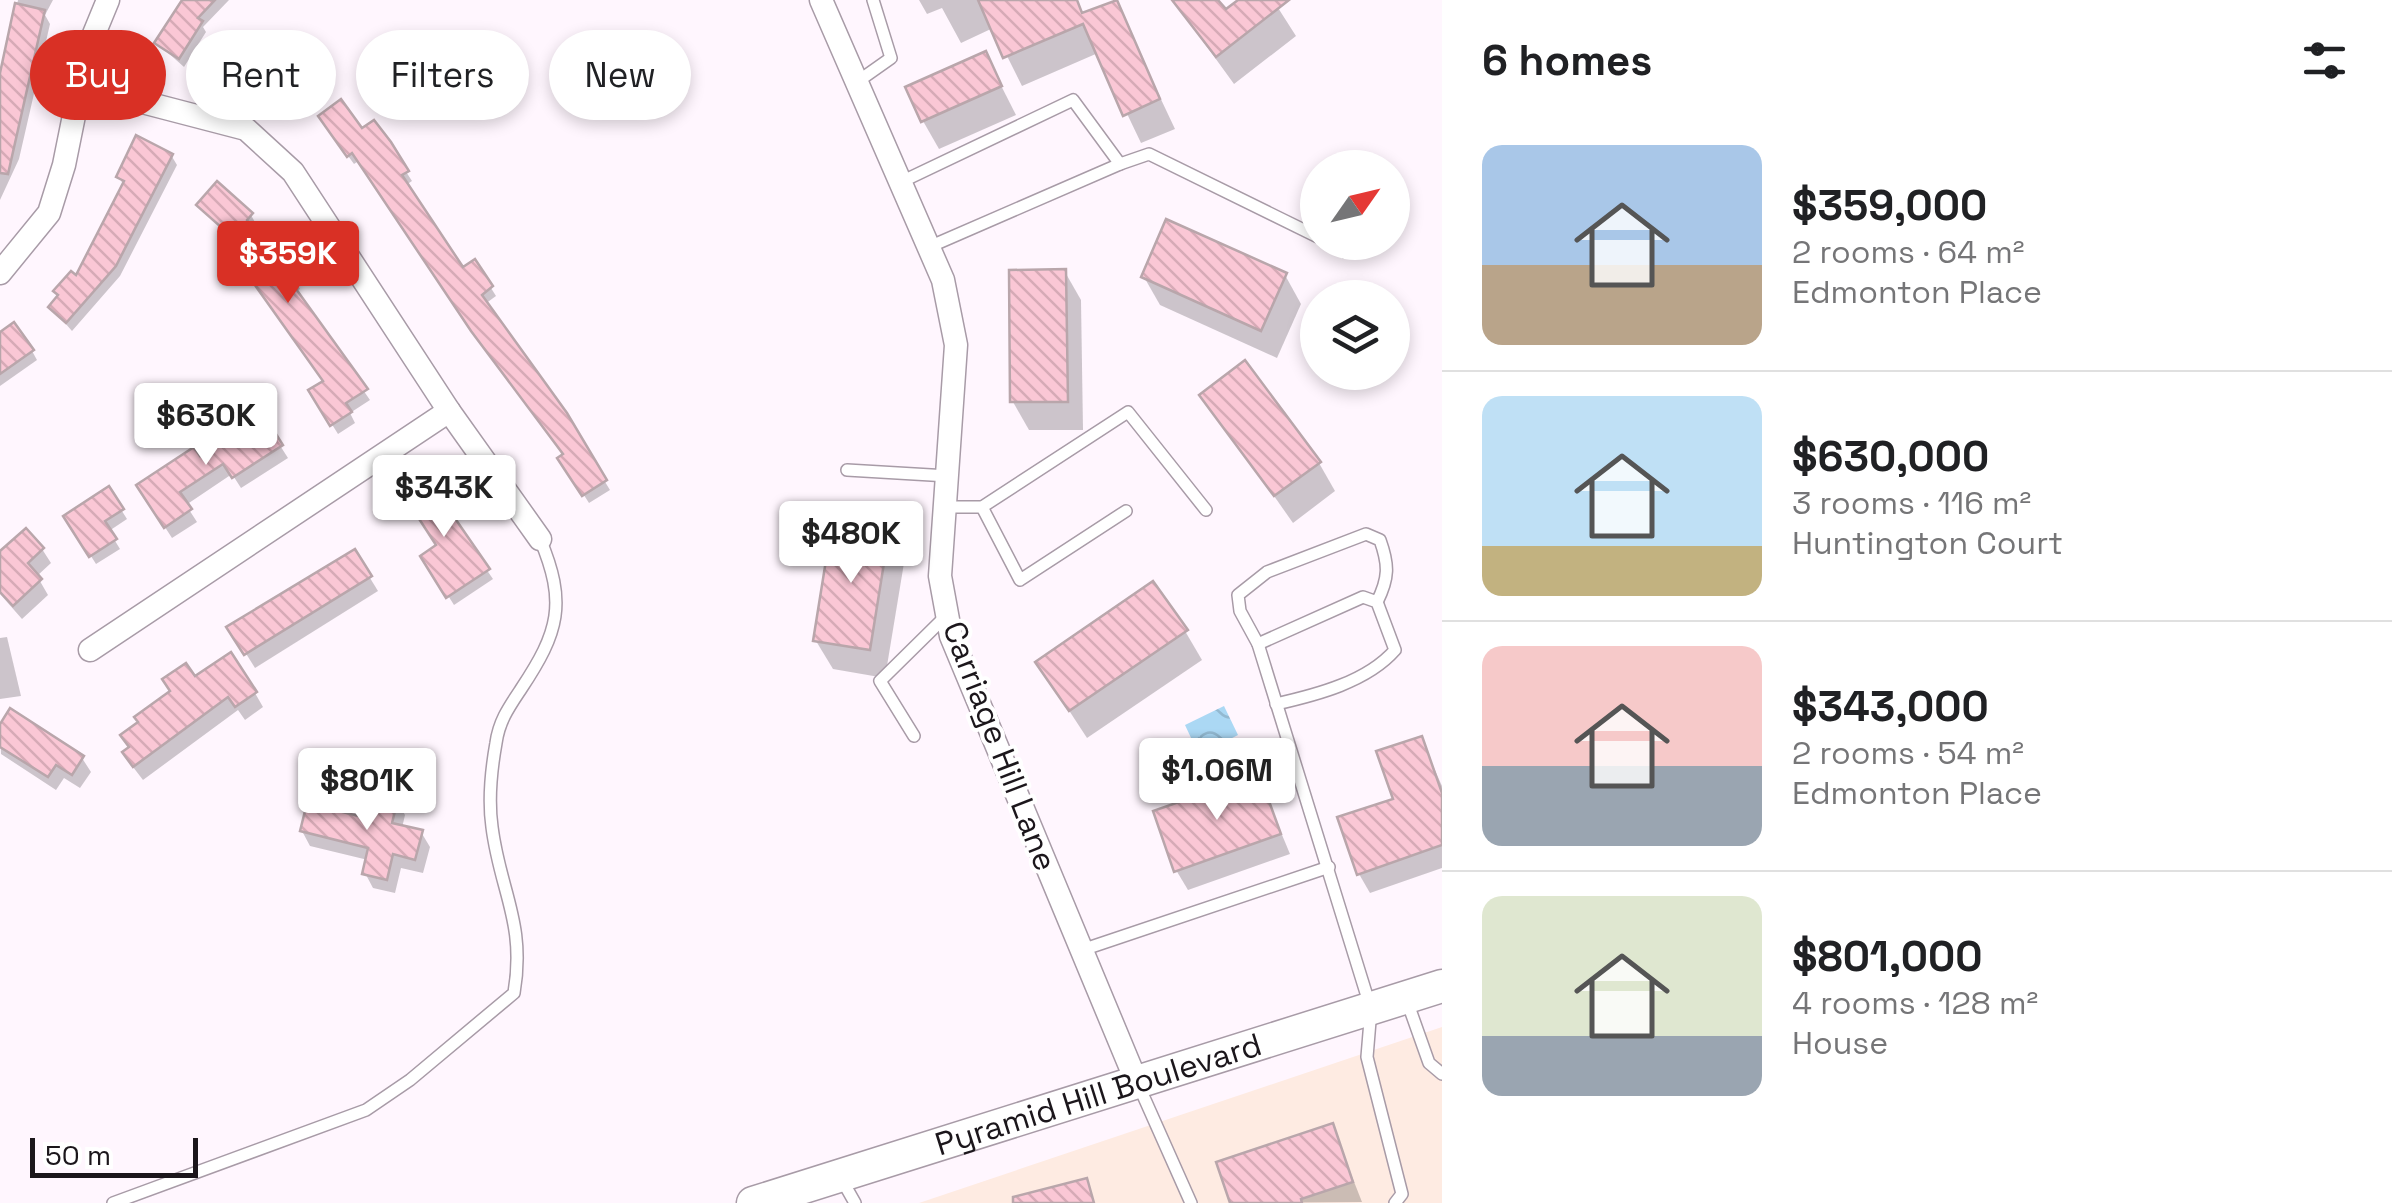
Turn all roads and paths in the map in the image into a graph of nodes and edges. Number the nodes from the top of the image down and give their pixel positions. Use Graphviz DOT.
graph roads {
  1 [pos="108,0"];
  2 [pos="821,0"];
  3 [pos="873,0"];
  4 [pos="95,30"];
  5 [pos="857,82"];
  6 [pos="166,108"];
  7 [pos="72,120"];
  8 [pos="1120,164"];
  9 [pos="901,182"];
  10 [pos="1300,229"];
  11 [pos="929,247"];
  12 [pos="0,273"];
  13 [pos="448,411"];
  14 [pos="846,470"];
  15 [pos="948,476"];
  16 [pos="946,507"];
  17 [pos="982,507"];
  18 [pos="1126,510"];
  19 [pos="1206,510"];
  20 [pos="540,539"];
  21 [pos="1377,602"];
  22 [pos="948,615"];
  23 [pos="1258,644"];
  24 [pos="90,650"];
  25 [pos="1276,704"];
  26 [pos="914,736"];
  27 [pos="1330,867"];
  28 [pos="1082,950"];
  29 [pos="1442,986"];
  30 [pos="1406,998"];
  31 [pos="1371,1008"];
  32 [pos="1442,1074"];
  33 [pos="1137,1083"];
  34 [pos="848,1189"];
  35 [pos="113,1203"];
  36 [pos="754,1203"];
  37 [pos="1190,1203"];
  38 [pos="1395,1203"];
  1 -- 4 [label="street"];
  2 -- 5 [label="street, Carriage Hill Lane"];
  3 -- 5 [label="lane"];
  5 -- 9 [label="street, Carriage Hill Lane"];
  6 -- 13 [label="street"];
  7 -- 12 [label="street"];
  8 -- 9 [label="lane"];
  8 -- 10 [label="lane"];
  8 -- 11 [label="lane"];
  9 -- 11 [label="street, Carriage Hill Lane"];
  11 -- 15 [label="street, Carriage Hill Lane"];
  13 -- 20 [label="street"];
  13 -- 24 [label="street"];
  14 -- 15 [label="lane"];
  15 -- 16 [label="street, Carriage Hill Lane"];
  16 -- 17 [label="lane"];
  16 -- 22 [label="street, Carriage Hill Lane"];
  17 -- 18 [label="lane"];
  17 -- 19 [label="lane"];
  20 -- 35 [label="lane"];
  21 -- 23 [label="lane"];
  21 -- 23 [label="lane"];
  21 -- 25 [label="lane"];
  22 -- 26 [label="lane"];
  22 -- 28 [label="street, Carriage Hill Lane"];
  23 -- 25 [label="lane"];
  25 -- 27 [label="lane"];
  27 -- 28 [label="lane"];
  27 -- 31 [label="lane"];
  28 -- 33 [label="street, Carriage Hill Lane"];
  29 -- 30 [label="main road, Pyramid Hill Boulevard"];
  30 -- 31 [label="main road, Pyramid Hill Boulevard"];
  30 -- 32 [label="lane"];
  31 -- 33 [label="main road, Pyramid Hill Boulevard"];
  31 -- 38 [label="lane"];
  33 -- 34 [label="main road, Pyramid Hill Boulevard"];
  33 -- 37 [label="lane"];
  34 -- 36 [label="main road, Pyramid Hill Boulevard"];
}
